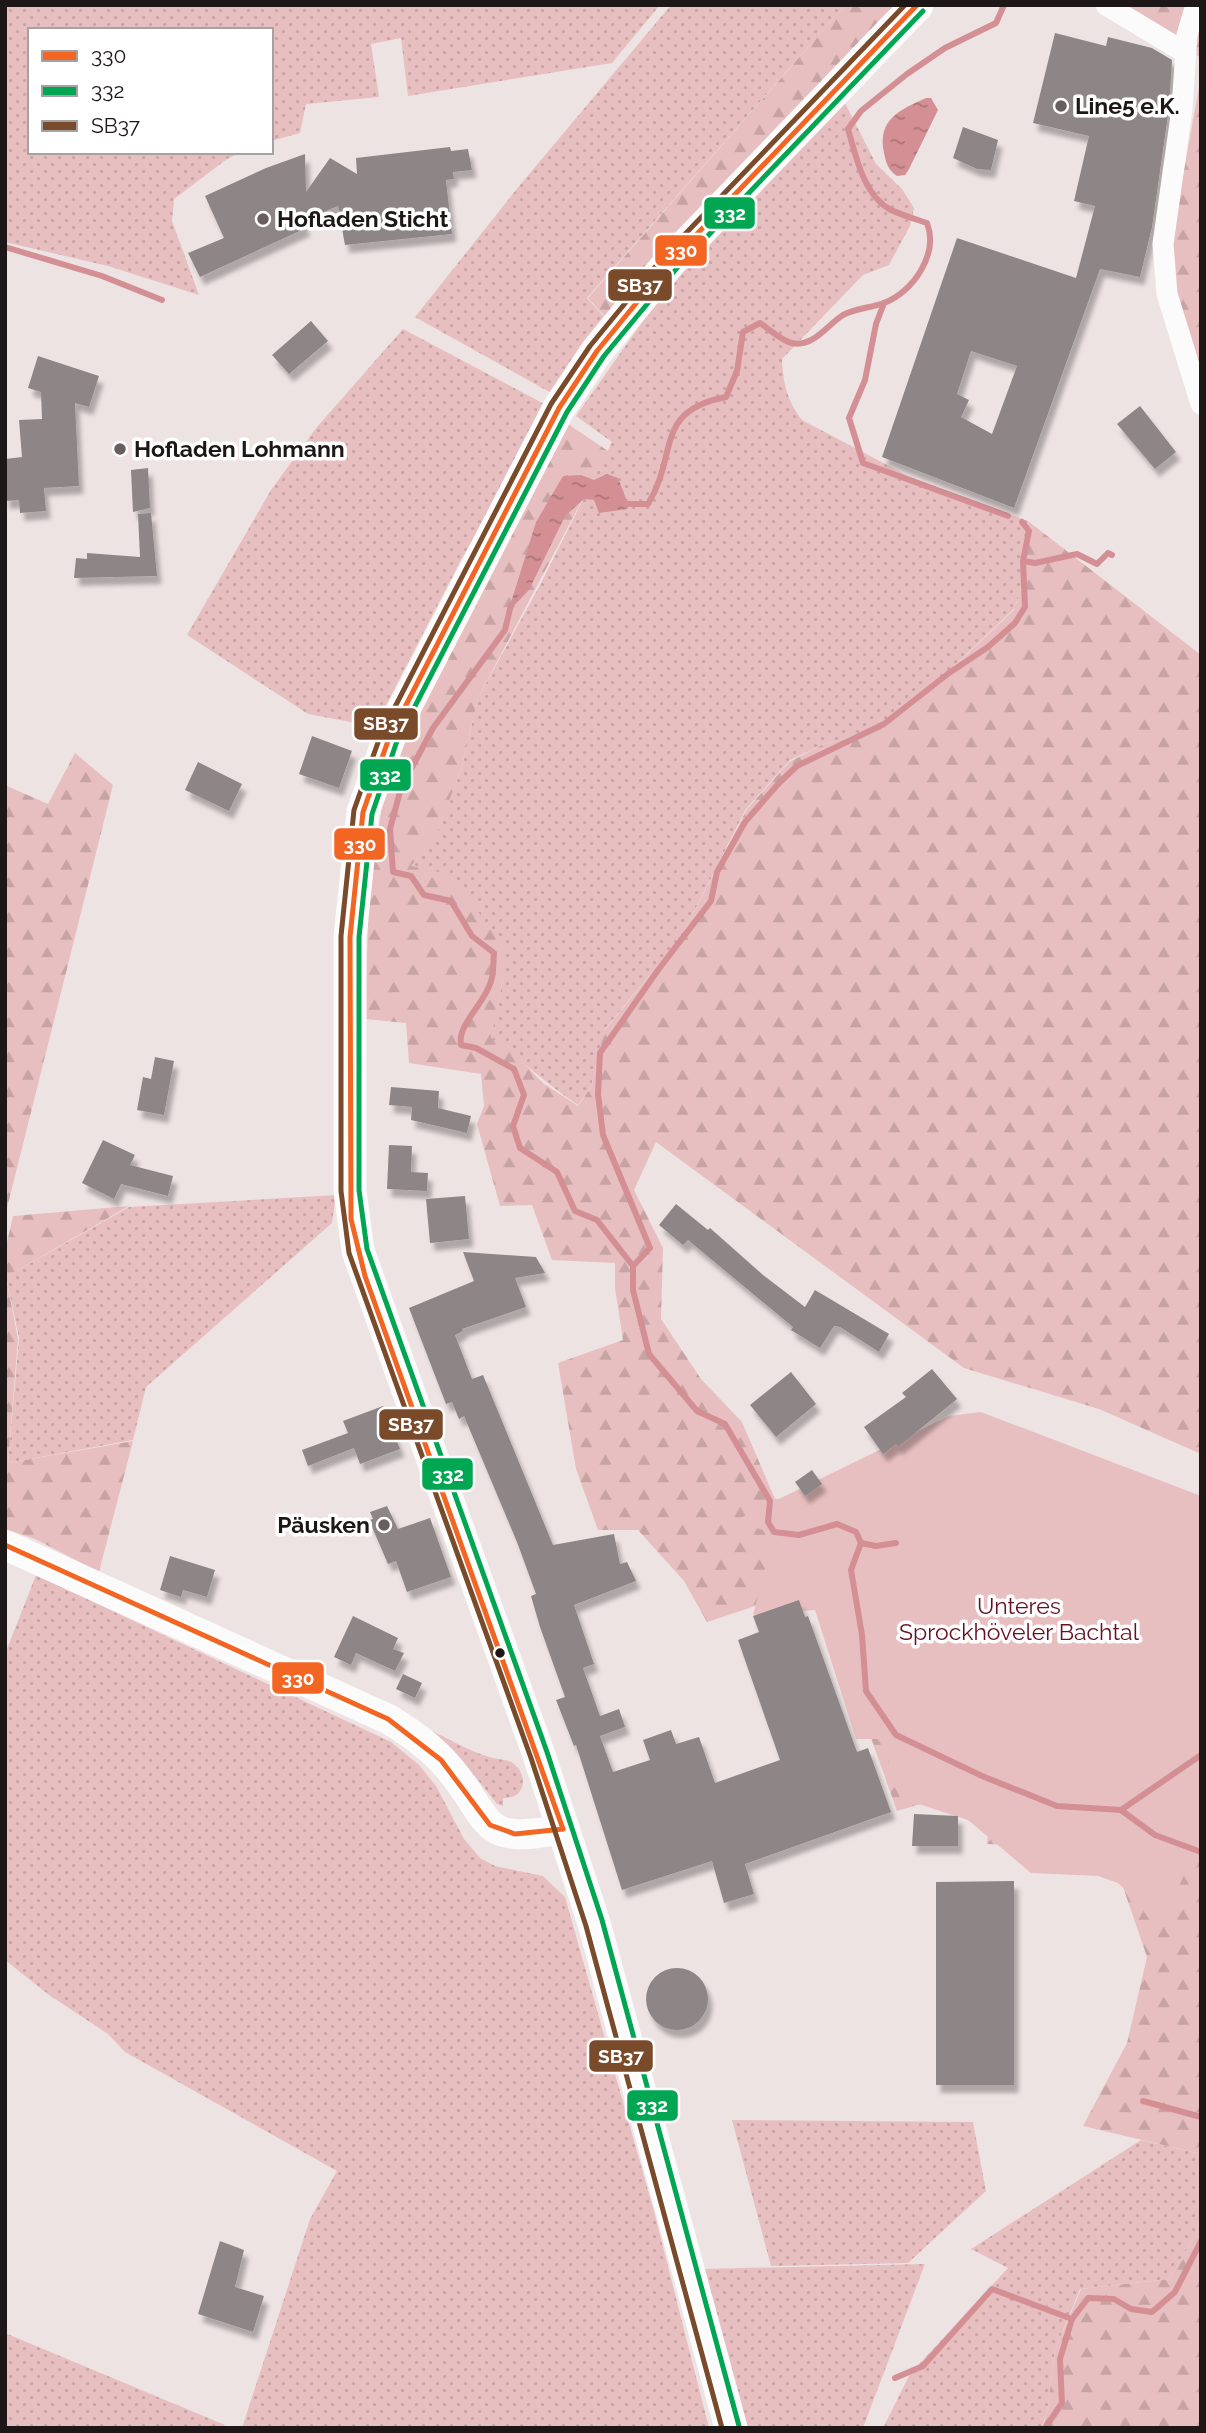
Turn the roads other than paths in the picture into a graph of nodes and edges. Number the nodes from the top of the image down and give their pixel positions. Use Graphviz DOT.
graph roads {
  1 [pos="917,5"];
  2 [pos="1106,5"];
  3 [pos="1196,5"];
  4 [pos="1186,53"];
  5 [pos="1201,404"];
  6 [pos="5,1545"];
  7 [pos="563,1829"];
  8 [pos="731,2428"];
  1 -- 7 [label="main road"];
  2 -- 4 [label="street"];
  3 -- 4 [label="street"];
  4 -- 5 [label="street"];
  6 -- 7 [label="main road"];
  7 -- 8 [label="main road"];
}
